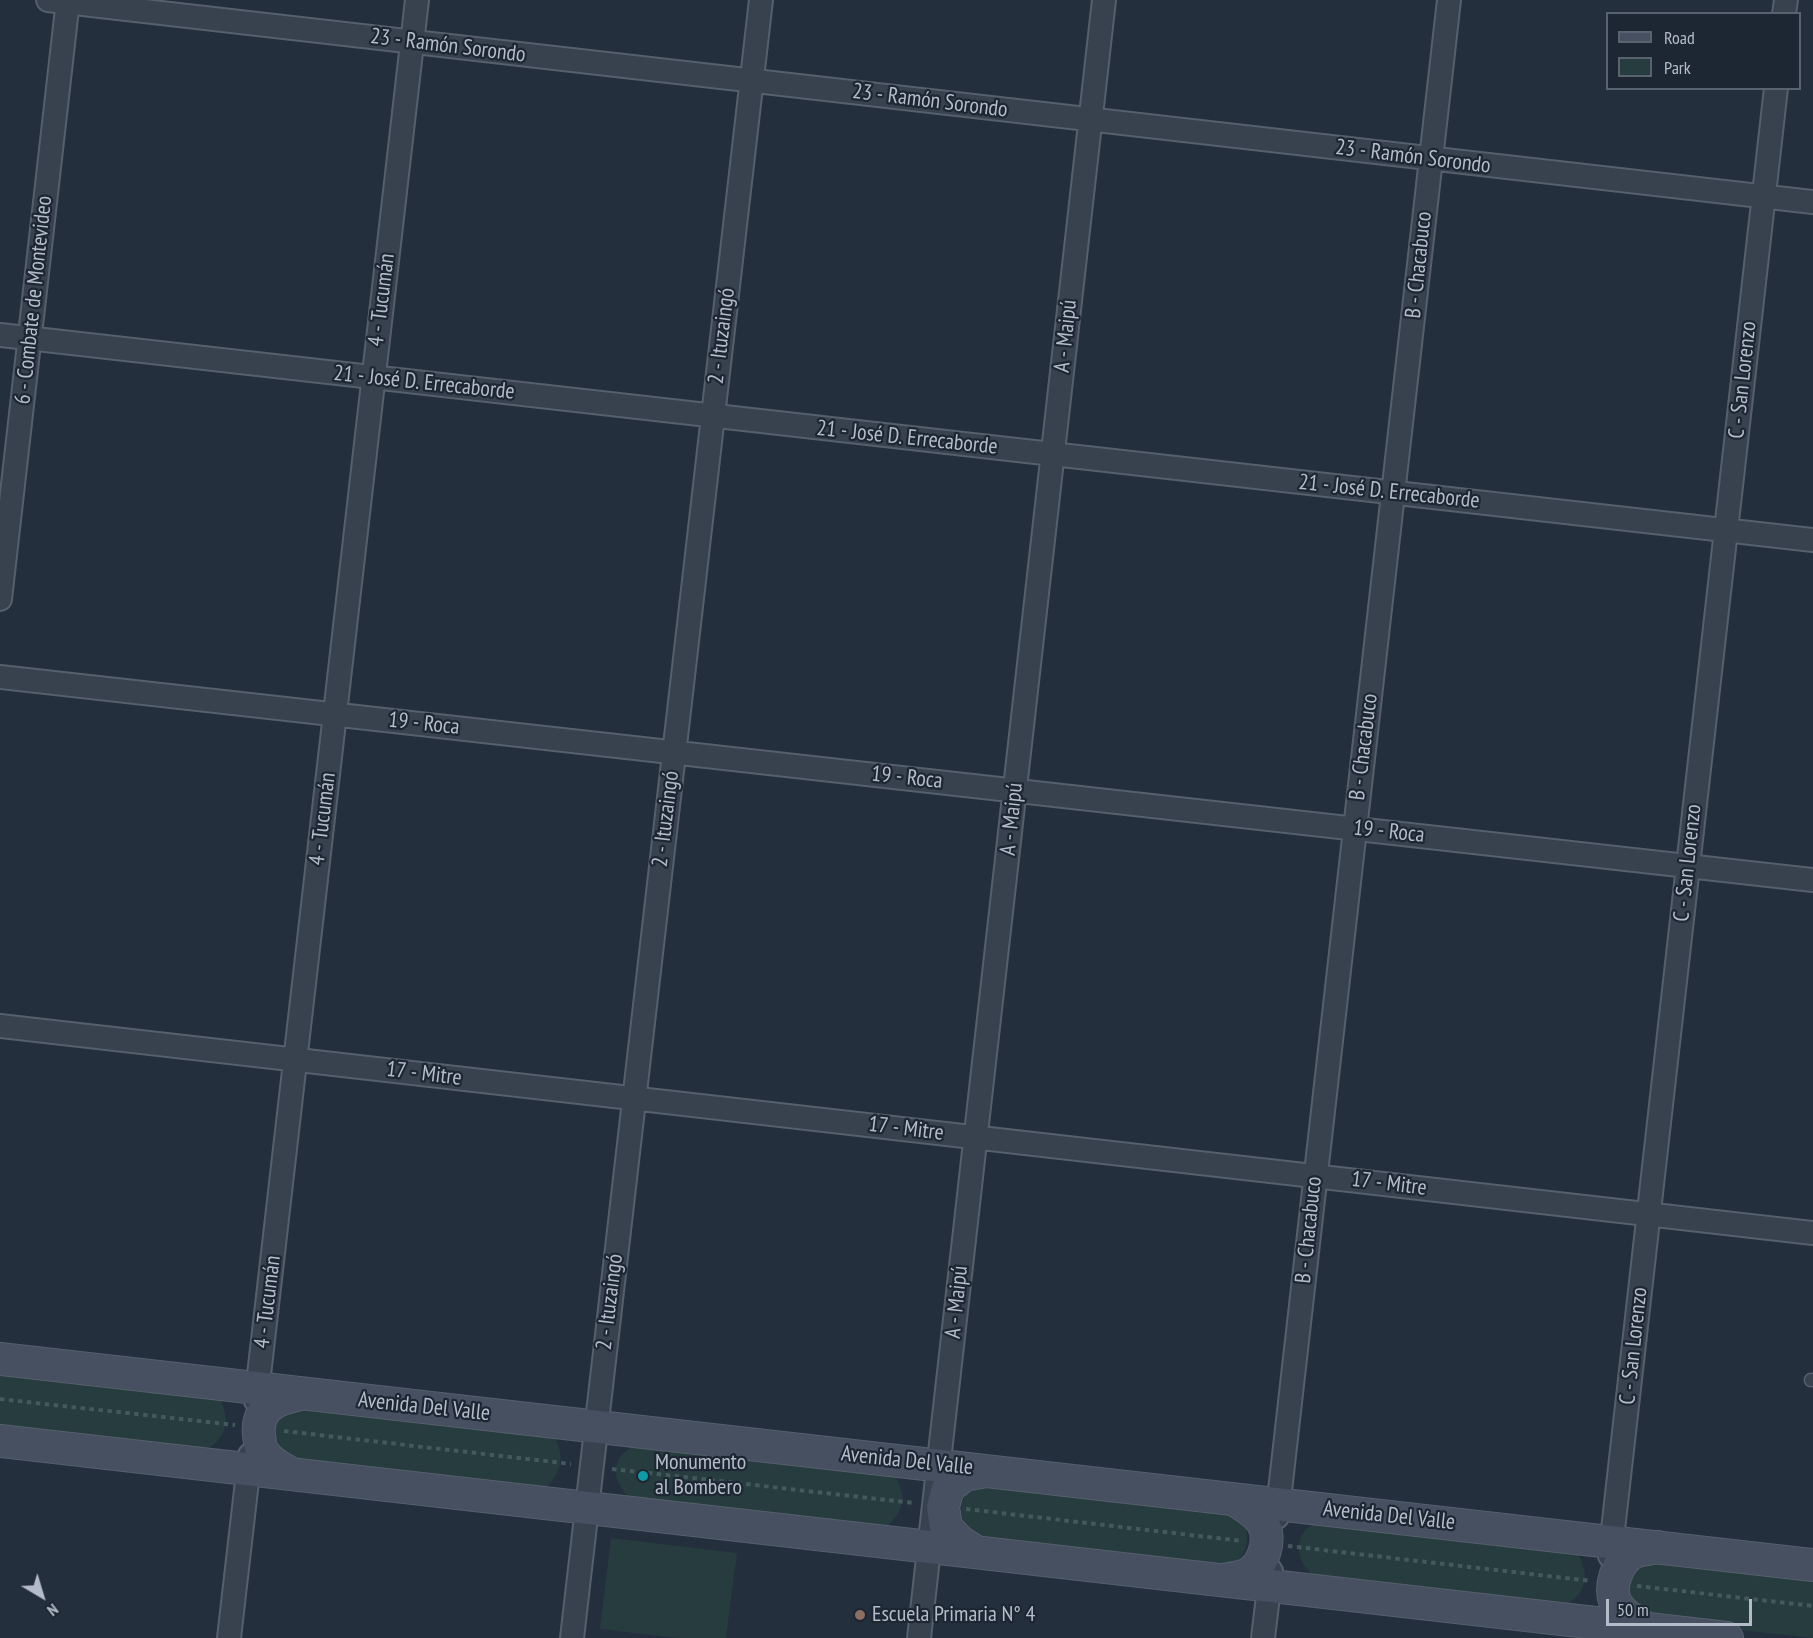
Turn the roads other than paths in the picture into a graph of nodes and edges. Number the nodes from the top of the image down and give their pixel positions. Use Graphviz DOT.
graph roads {
  1 [pos="417,0"];
  2 [pos="761,0"];
  3 [pos="1104,0"];
  4 [pos="1449,0"];
  5 [pos="61,1"];
  6 [pos="412,42"];
  7 [pos="752,81"];
  8 [pos="1776,90"];
  9 [pos="1091,120"];
  10 [pos="1431,159"];
  11 [pos="1763,197"];
  12 [pos="1813,202"];
  13 [pos="0,335"];
  14 [pos="30,338"];
  15 [pos="374,377"];
  16 [pos="713,416"];
  17 [pos="1053,454"];
  18 [pos="1393,493"];
  19 [pos="1726,531"];
  20 [pos="1813,540"];
  21 [pos="0,599"];
  22 [pos="0,677"];
  23 [pos="335,714"];
  24 [pos="674,752"];
  25 [pos="1015,790"];
  26 [pos="1355,828"];
  27 [pos="1688,866"];
  28 [pos="1813,880"];
  29 [pos="0,1026"];
  30 [pos="296,1060"];
  31 [pos="633,1098"];
  32 [pos="976,1137"];
  33 [pos="1316,1176"];
  34 [pos="1649,1214"];
  35 [pos="1813,1233"];
  36 [pos="0,1359"];
  37 [pos="258,1388"];
  38 [pos="304,1393"];
  39 [pos="595,1426"];
  40 [pos="256,1428"];
  41 [pos="0,1441"];
  42 [pos="939,1465"];
  43 [pos="249,1469"];
  44 [pos="987,1470"];
  45 [pos="292,1474"];
  46 [pos="1233,1498"];
  47 [pos="1278,1504"];
  48 [pos="939,1506"];
  49 [pos="586,1508"];
  50 [pos="1612,1542"];
  51 [pos="1270,1544"];
  52 [pos="929,1547"];
  53 [pos="1659,1547"];
  54 [pos="976,1552"];
  55 [pos="1813,1565"];
  56 [pos="1222,1580"];
  57 [pos="1610,1583"];
  58 [pos="1269,1586"];
  59 [pos="1647,1629"];
  60 [pos="1602,1631"];
  61 [pos="229,1638"];
  62 [pos="572,1638"];
  63 [pos="919,1638"];
  64 [pos="1263,1638"];
  65 [pos="1727,1638"];
  1 -- 6 [label="street, 4 - Tucumán"];
  2 -- 7 [label="street, 2 - Ituzaingó"];
  3 -- 9 [label="street, A - Maipú"];
  4 -- 10 [label="street, B - Chacabuco"];
  5 -- 6 [label="street, 23 - Ramón Sorondo"];
  5 -- 14 [label="street, 6 - Combate de Montevideo"];
  6 -- 7 [label="street, 23 - Ramón Sorondo"];
  6 -- 15 [label="street, 4 - Tucumán"];
  7 -- 9 [label="street, 23 - Ramón Sorondo"];
  7 -- 16 [label="street, 2 - Ituzaingó"];
  8 -- 11 [label="street, C - San Lorenzo"];
  9 -- 10 [label="street, 23 - Ramón Sorondo"];
  9 -- 17 [label="street, A - Maipú"];
  10 -- 11 [label="street, 23 - Ramón Sorondo"];
  10 -- 18 [label="street, B - Chacabuco"];
  11 -- 12 [label="street, 23 - Ramón Sorondo"];
  11 -- 19 [label="street, C - San Lorenzo"];
  13 -- 14 [label="street, 21 - José D. Errecaborde"];
  14 -- 15 [label="street, 21 - José D. Errecaborde"];
  14 -- 21 [label="street, 6 - Combate de Montevideo"];
  15 -- 16 [label="street, 21 - José D. Errecaborde"];
  15 -- 23 [label="street, 4 - Tucumán"];
  16 -- 17 [label="street, 21 - José D. Errecaborde"];
  16 -- 24 [label="street, 2 - Ituzaingó"];
  17 -- 18 [label="street, 21 - José D. Errecaborde"];
  17 -- 25 [label="street, A - Maipú"];
  18 -- 19 [label="street, 21 - José D. Errecaborde"];
  18 -- 26 [label="street, B - Chacabuco"];
  19 -- 20 [label="street, 21 - José D. Errecaborde"];
  19 -- 27 [label="street, C - San Lorenzo"];
  22 -- 23 [label="street, 19 - Roca"];
  23 -- 24 [label="street, 19 - Roca"];
  23 -- 30 [label="street, 4 - Tucumán"];
  24 -- 25 [label="street, 19 - Roca"];
  24 -- 31 [label="street, 2 - Ituzaingó"];
  25 -- 26 [label="street, 19 - Roca"];
  25 -- 32 [label="street, A - Maipú"];
  26 -- 27 [label="street, 19 - Roca"];
  26 -- 33 [label="street, B - Chacabuco"];
  27 -- 28 [label="street, 19 - Roca"];
  27 -- 34 [label="street, C - San Lorenzo"];
  29 -- 30 [label="street, 17 - Mitre"];
  30 -- 31 [label="street, 17 - Mitre"];
  30 -- 37 [label="street, 4 - Tucumán"];
  31 -- 32 [label="street, 17 - Mitre"];
  31 -- 39 [label="street, 2 - Ituzaingó"];
  32 -- 33 [label="street, 17 - Mitre"];
  32 -- 42 [label="street, A - Maipú"];
  33 -- 34 [label="street, 17 - Mitre"];
  33 -- 47 [label="street, B - Chacabuco"];
  34 -- 35 [label="street, 17 - Mitre"];
  34 -- 50 [label="street, C - San Lorenzo"];
  36 -- 37 [label="street, Avenida Del Valle"];
  37 -- 38 [label="street, Avenida Del Valle"];
  37 -- 40 [label="street, 4 - Tucumán"];
  38 -- 39 [label="street, Avenida Del Valle"];
  38 -- 40 [label="street"];
  39 -- 42 [label="street, Avenida Del Valle"];
  39 -- 49 [label="street, 2 - Ituzaingó"];
  40 -- 43 [label="street, 4 - Tucumán"];
  40 -- 45 [label="street"];
  41 -- 43 [label="street"];
  42 -- 44 [label="street, Avenida Del Valle"];
  42 -- 48 [label="street, A - Maipú"];
  43 -- 45 [label="street"];
  43 -- 61 [label="street, 4 - Tucumán"];
  44 -- 46 [label="street, Avenida Del Valle"];
  44 -- 48 [label="street"];
  45 -- 49 [label="street"];
  46 -- 47 [label="street, Avenida Del Valle"];
  46 -- 51 [label="street"];
  47 -- 50 [label="street, Avenida Del Valle"];
  47 -- 51 [label="street, B - Chacabuco"];
  48 -- 52 [label="street, A - Maipú"];
  48 -- 54 [label="street"];
  49 -- 52 [label="street"];
  49 -- 62 [label="street, 2 - Ituzaingó"];
  50 -- 53 [label="street, Avenida Del Valle"];
  50 -- 57 [label="street, C - San Lorenzo"];
  51 -- 56 [label="street"];
  51 -- 58 [label="street, B - Chacabuco"];
  52 -- 54 [label="street"];
  52 -- 63 [label="street, A - Maipú"];
  53 -- 55 [label="street, Avenida Del Valle"];
  53 -- 57 [label="street"];
  54 -- 56 [label="street"];
  56 -- 58 [label="street"];
  57 -- 59 [label="street"];
  57 -- 60 [label="street, C - San Lorenzo"];
  58 -- 60 [label="street"];
  58 -- 64 [label="street, B - Chacabuco"];
  59 -- 60 [label="street"];
  59 -- 65 [label="street"];
}
